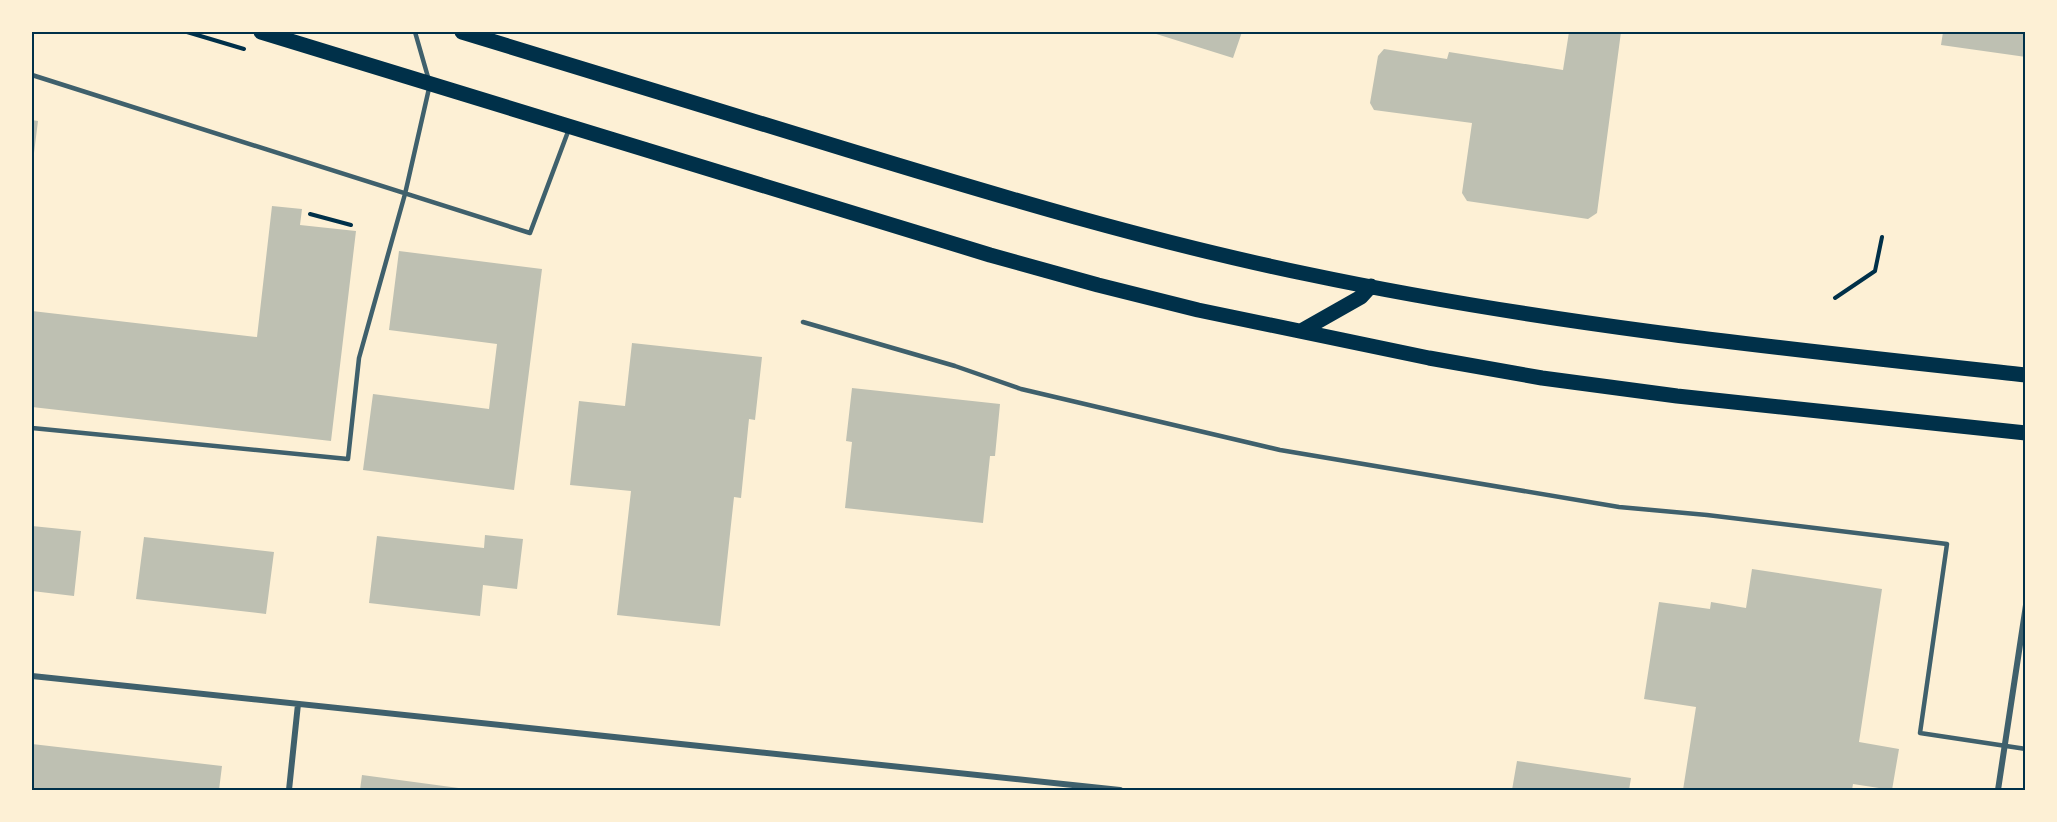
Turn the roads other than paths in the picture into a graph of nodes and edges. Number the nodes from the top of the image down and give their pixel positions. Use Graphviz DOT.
graph roads {
  1 [pos="261,32"];
  2 [pos="415,32"];
  3 [pos="462,32"];
  4 [pos="32,75"];
  5 [pos="430,84"];
  6 [pos="570,127"];
  7 [pos="405,194"];
  8 [pos="1371,286"];
  9 [pos="803,322"];
  10 [pos="1301,331"];
  11 [pos="2025,375"];
  12 [pos="32,428"];
  13 [pos="2025,433"];
  14 [pos="2025,605"];
  15 [pos="32,676"];
  16 [pos="298,704"];
  17 [pos="2005,746"];
  18 [pos="2025,749"];
  19 [pos="289,790"];
  20 [pos="1120,790"];
  21 [pos="1998,790"];
  1 -- 5 [label="main road"];
  2 -- 5 [label="lane"];
  3 -- 8 [label="main road"];
  4 -- 7 [label="lane"];
  5 -- 6 [label="main road"];
  5 -- 7 [label="lane"];
  6 -- 7 [label="lane"];
  6 -- 10 [label="main road"];
  7 -- 12 [label="lane"];
  8 -- 10 [label="main road"];
  8 -- 11 [label="main road"];
  9 -- 17 [label="lane"];
  10 -- 13 [label="main road"];
  14 -- 17 [label="street"];
  15 -- 16 [label="street"];
  16 -- 19 [label="street"];
  16 -- 20 [label="street"];
  17 -- 18 [label="lane"];
  17 -- 21 [label="street"];
}
